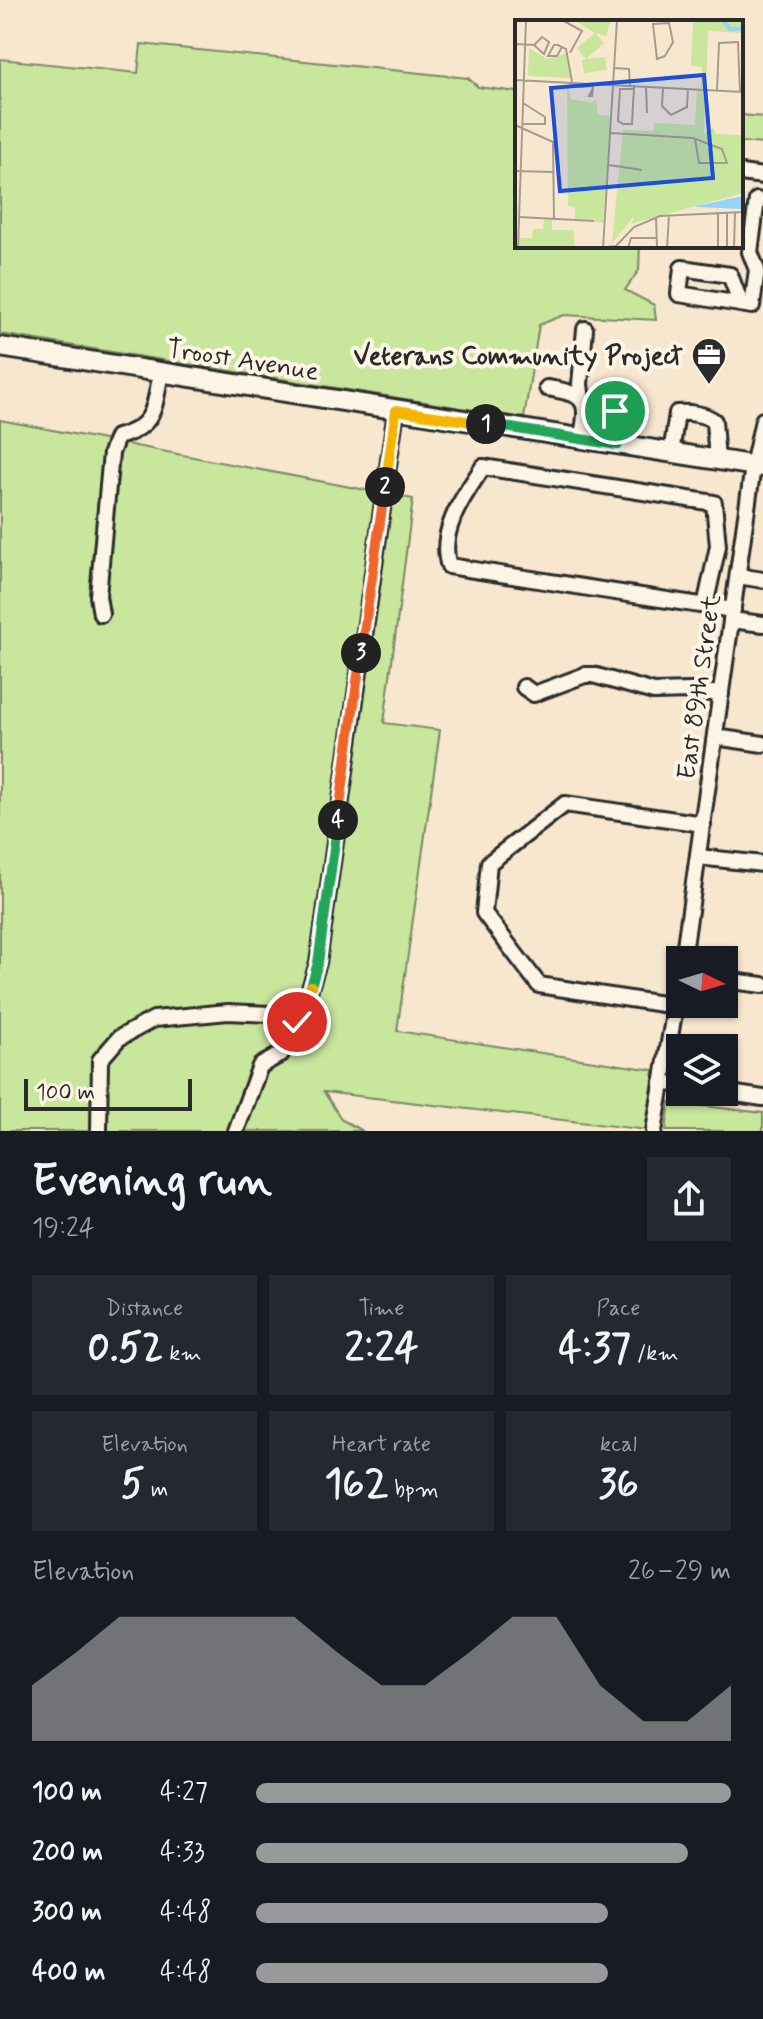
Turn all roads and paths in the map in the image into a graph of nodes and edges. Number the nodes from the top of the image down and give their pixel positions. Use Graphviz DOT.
graph roads {
  1 [pos="743,173"];
  2 [pos="763,176"];
  3 [pos="754,208"];
  4 [pos="745,248"];
  5 [pos="741,304"];
  6 [pos="585,329"];
  7 [pos="0,347"];
  8 [pos="161,372"];
  9 [pos="547,388"];
  10 [pos="582,401"];
  11 [pos="396,410"];
  12 [pos="763,420"];
  13 [pos="581,440"];
  14 [pos="618,445"];
  15 [pos="671,454"];
  16 [pos="717,460"];
  17 [pos="758,466"];
  18 [pos="738,576"];
  19 [pos="763,580"];
  20 [pos="705,606"];
  21 [pos="101,614"];
  22 [pos="732,615"];
  23 [pos="763,624"];
  24 [pos="524,687"];
  25 [pos="721,694"];
  26 [pos="715,737"];
  27 [pos="763,744"];
  28 [pos="703,824"];
  29 [pos="698,857"];
  30 [pos="763,864"];
  31 [pos="685,946"];
  32 [pos="738,982"];
  33 [pos="763,985"];
  34 [pos="666,1005"];
  35 [pos="673,1018"];
  36 [pos="297,1022"];
  37 [pos="662,1082"];
  38 [pos="666,1083"];
  39 [pos="738,1094"];
  40 [pos="763,1098"];
  41 [pos="99,1131"];
  42 [pos="236,1131"];
  43 [pos="654,1131"];
  1 -- 2 [label="street"];
  3 -- 4 [label="street"];
  4 -- 5 [label="street"];
  6 -- 10 [label="street"];
  7 -- 8 [label="main road, Troost Avenue"];
  8 -- 11 [label="main road, Troost Avenue"];
  8 -- 21 [label="street"];
  9 -- 10 [label="street"];
  10 -- 13 [label="street"];
  10 -- 14 [label="street"];
  11 -- 13 [label="main road, Troost Avenue"];
  11 -- 36 [label="street"];
  12 -- 17 [label="street, East 89th Street"];
  13 -- 14 [label="main road, Troost Avenue"];
  14 -- 15 [label="main road, Troost Avenue"];
  15 -- 16 [label="main road, Troost Avenue"];
  15 -- 16 [label="street"];
  16 -- 17 [label="main road, Troost Avenue"];
  17 -- 18 [label="street, East 89th Street"];
  18 -- 19 [label="street"];
  18 -- 22 [label="street, East 89th Street"];
  20 -- 20 [label="street"];
  20 -- 22 [label="street"];
  22 -- 23 [label="street"];
  22 -- 25 [label="street, East 89th Street"];
  24 -- 25 [label="street"];
  25 -- 26 [label="street, East 89th Street"];
  26 -- 27 [label="street"];
  26 -- 28 [label="street, East 89th Street"];
  28 -- 29 [label="street, East 89th Street"];
  28 -- 34 [label="street"];
  29 -- 30 [label="street"];
  29 -- 31 [label="street, East 89th Street"];
  32 -- 33 [label="street"];
  35 -- 37 [label="street"];
  36 -- 41 [label="street"];
  36 -- 42 [label="street"];
  37 -- 38 [label="street"];
  37 -- 43 [label="street"];
  39 -- 40 [label="street"];
}
